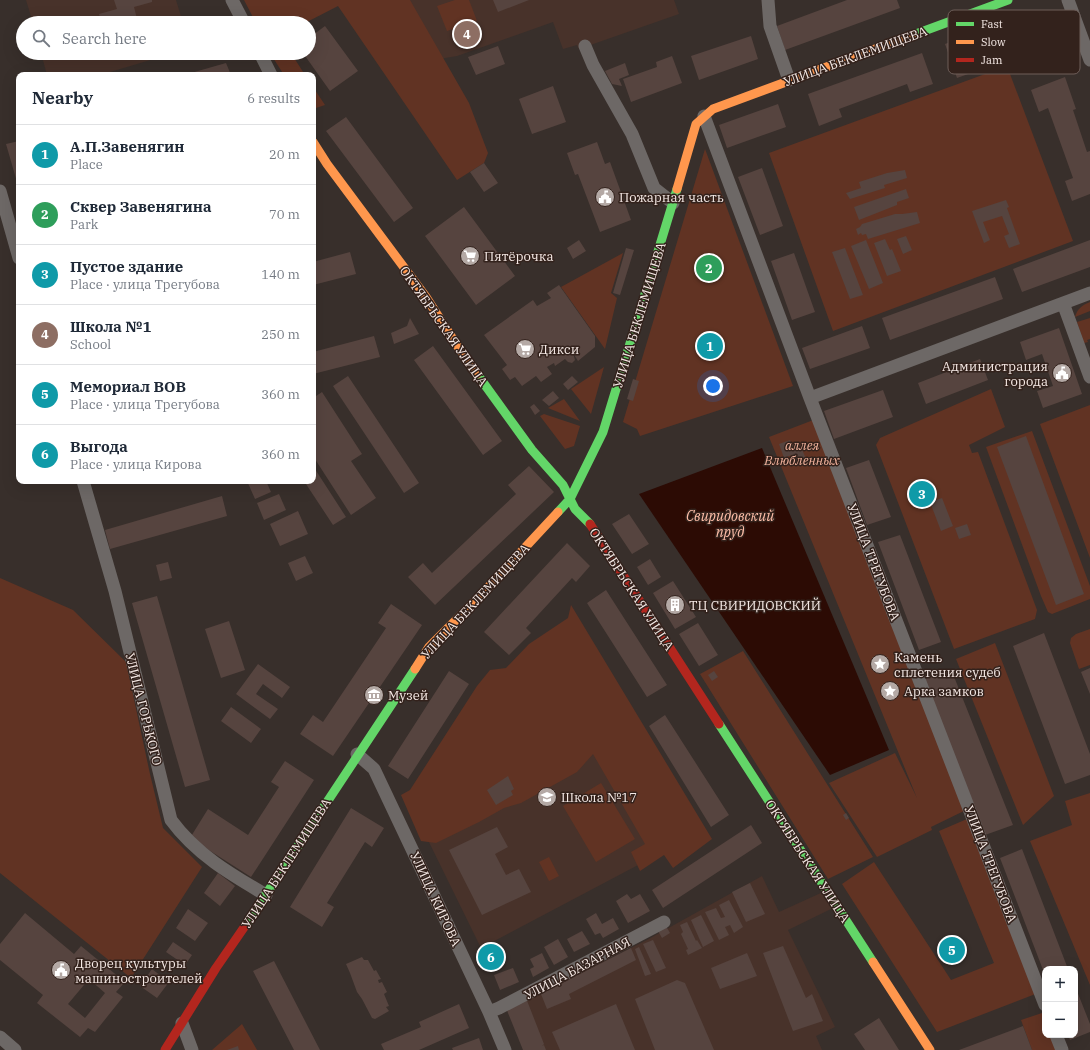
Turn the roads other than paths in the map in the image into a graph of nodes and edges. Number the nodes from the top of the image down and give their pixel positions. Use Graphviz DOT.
graph roads {
  1 [pos="232,0"];
  2 [pos="768,0"];
  3 [pos="1008,0"];
  4 [pos="1068,0"];
  5 [pos="981,10"];
  6 [pos="1072,10"];
  7 [pos="240,16"];
  8 [pos="948,22"];
  9 [pos="1080,33"];
  10 [pos="585,46"];
  11 [pos="264,60"];
  12 [pos="1090,60"];
  13 [pos="270,72"];
  14 [pos="789,80"];
  15 [pos="704,116"];
  16 [pos="316,147"];
  17 [pos="0,191"];
  18 [pos="673,203"];
  19 [pos="16,247"];
  20 [pos="1090,293"];
  21 [pos="1063,303"];
  22 [pos="1090,377"];
  23 [pos="810,398"];
  24 [pos="84,484"];
  25 [pos="570,499"];
  26 [pos="357,754"];
  27 [pos="266,895"];
  28 [pos="664,922"];
  29 [pos="1044,1002"];
  30 [pos="489,1012"];
  31 [pos="182,1023"];
  32 [pos="0,1037"];
  33 [pos="1057,1038"];
  34 [pos="16,1050"];
  35 [pos="165,1050"];
  36 [pos="192,1050"];
  37 [pos="505,1050"];
  38 [pos="930,1050"];
  39 [pos="1062,1050"];
  1 -- 7 [label="street"];
  2 -- 14 [label="street"];
  3 -- 5 [label="main road, УЛИЦА БЕКЛЕМИЩЕВА"];
  4 -- 6 [label="street"];
  8 -- 14 [label="main road, УЛИЦА БЕКЛЕМИЩЕВА"];
  9 -- 12 [label="street"];
  10 -- 18 [label="street"];
  11 -- 13 [label="street"];
  14 -- 15 [label="main road, УЛИЦА БЕКЛЕМИЩЕВА"];
  15 -- 18 [label="main road, УЛИЦА БЕКЛЕМИЩЕВА"];
  15 -- 23 [label="street"];
  16 -- 25 [label="main road, ОКТЯБРЬСКАЯ УЛИЦА"];
  17 -- 19 [label="street"];
  18 -- 25 [label="main road, УЛИЦА БЕКЛЕМИЩЕВА"];
  20 -- 21 [label="street"];
  21 -- 22 [label="street"];
  21 -- 23 [label="street"];
  23 -- 29 [label="street, УЛИЦА ТРЕГУБОВА"];
  24 -- 27 [label="street, УЛИЦА ГОРЬКОГО"];
  25 -- 26 [label="main road, УЛИЦА БЕКЛЕМИЩЕВА"];
  25 -- 38 [label="main road, ОКТЯБРЬСКАЯ УЛИЦА"];
  26 -- 27 [label="main road, УЛИЦА БЕКЛЕМИЩЕВА"];
  26 -- 30 [label="street, УЛИЦА КИРОВА"];
  27 -- 31 [label="main road, УЛИЦА БЕКЛЕМИЩЕВА"];
  28 -- 30 [label="street, УЛИЦА БАЗАРНАЯ"];
  30 -- 37 [label="street, УЛИЦА КИРОВА"];
  31 -- 35 [label="main road, УЛИЦА БЕКЛЕМИЩЕВА"];
  31 -- 36 [label="street"];
  32 -- 34 [label="street"];
  33 -- 39 [label="street"];
}
